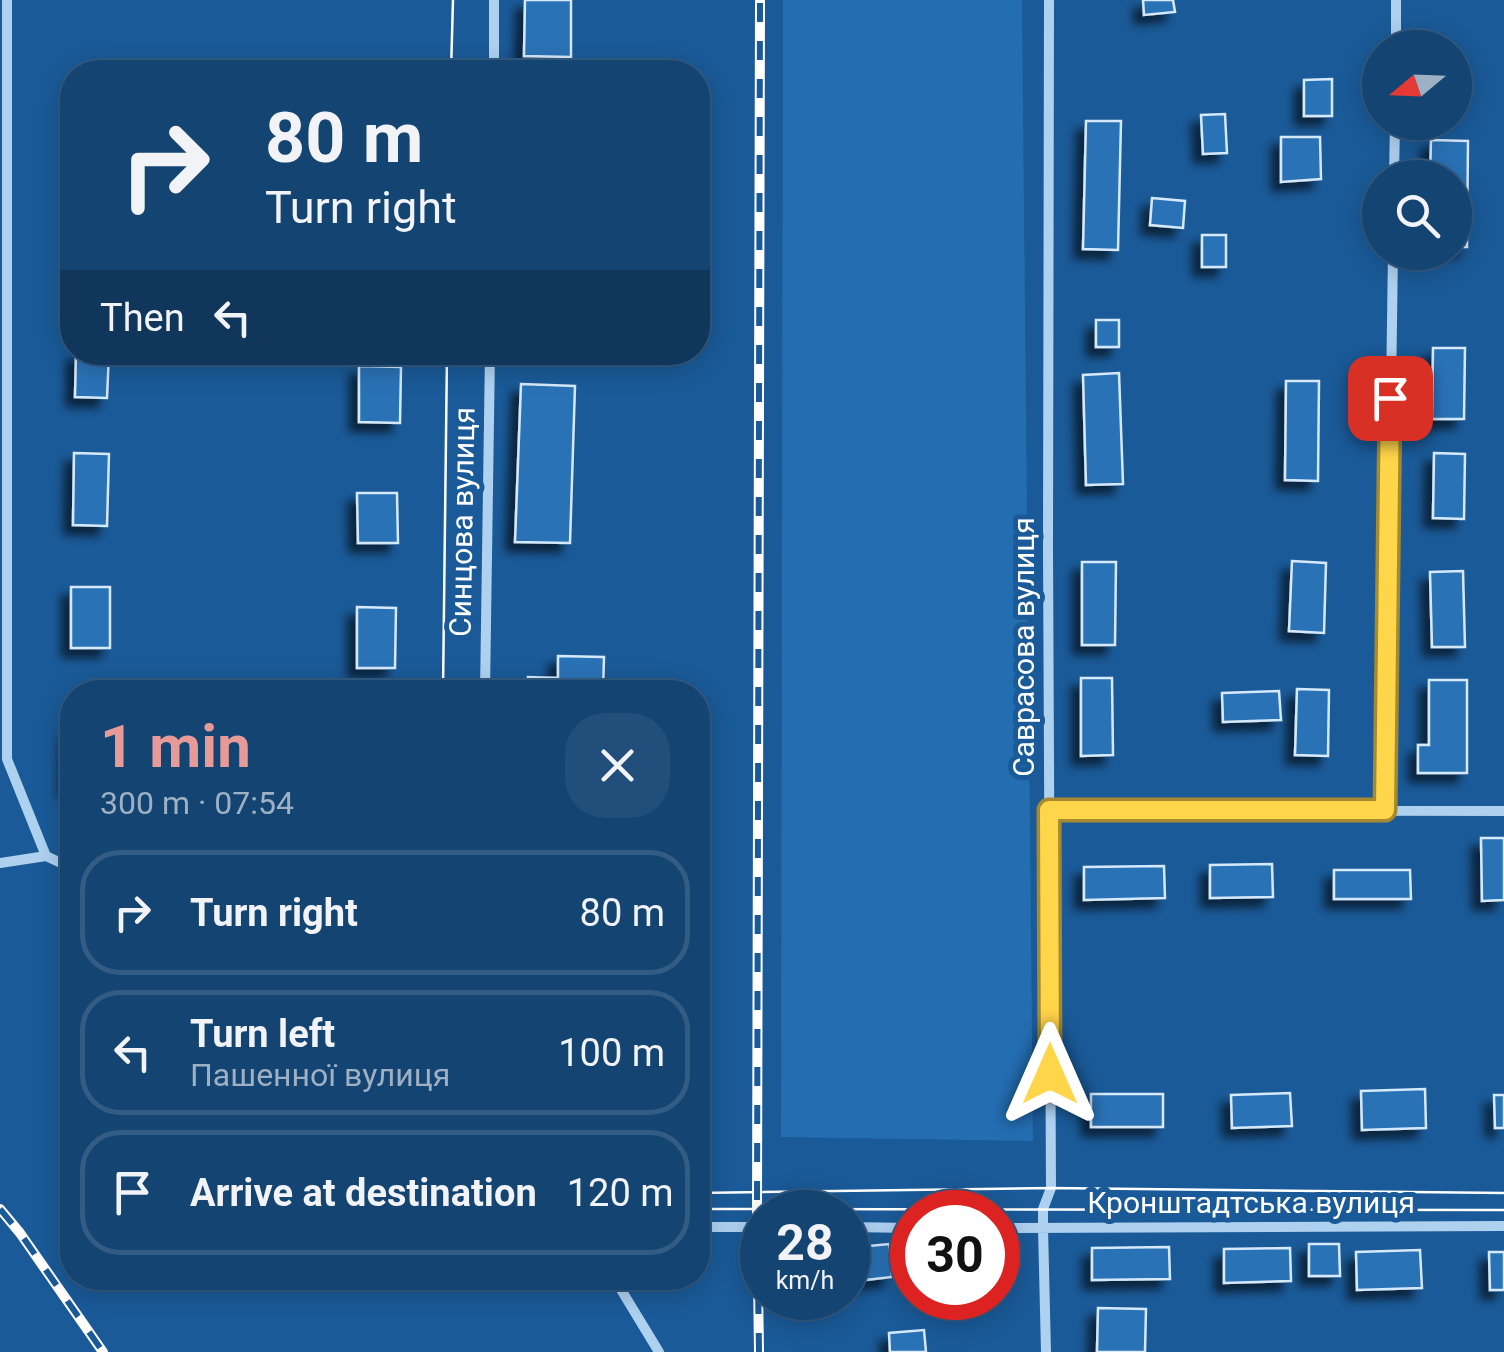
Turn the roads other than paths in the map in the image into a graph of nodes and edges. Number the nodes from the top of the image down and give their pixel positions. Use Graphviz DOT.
graph roads {
  1 [pos="7,0"];
  2 [pos="494,0"];
  3 [pos="1049,0"];
  4 [pos="1396,0"];
  5 [pos="1396,30"];
  6 [pos="494,60"];
  7 [pos="1392,270"];
  8 [pos="490,365"];
  9 [pos="485,680"];
  10 [pos="1049,810"];
  11 [pos="1385,810"];
  12 [pos="1504,811"];
  13 [pos="46,856"];
  14 [pos="60,862"];
  15 [pos="0,863"];
  16 [pos="710,1226"];
  17 [pos="1504,1226"];
  18 [pos="740,1227"];
  19 [pos="1020,1228"];
  20 [pos="1042,1228"];
  21 [pos="621,1290"];
  22 [pos="660,1352"];
  23 [pos="1046,1352"];
  1 -- 13 [label="street"];
  2 -- 6 [label="street"];
  3 -- 10 [label="street, Саврасова вулиця"];
  4 -- 5 [label="street"];
  7 -- 11 [label="street"];
  8 -- 9 [label="street, Синцова вулиця"];
  10 -- 11 [label="street"];
  10 -- 20 [label="street, Саврасова вулиця"];
  11 -- 12 [label="street"];
  13 -- 14 [label="street"];
  13 -- 15 [label="street"];
  16 -- 18 [label="street"];
  17 -- 20 [label="street, Кронштадтська вулиця"];
  19 -- 20 [label="street, Кронштадтська вулиця"];
  20 -- 23 [label="street, Саврасова вулиця"];
  21 -- 22 [label="street"];
}
